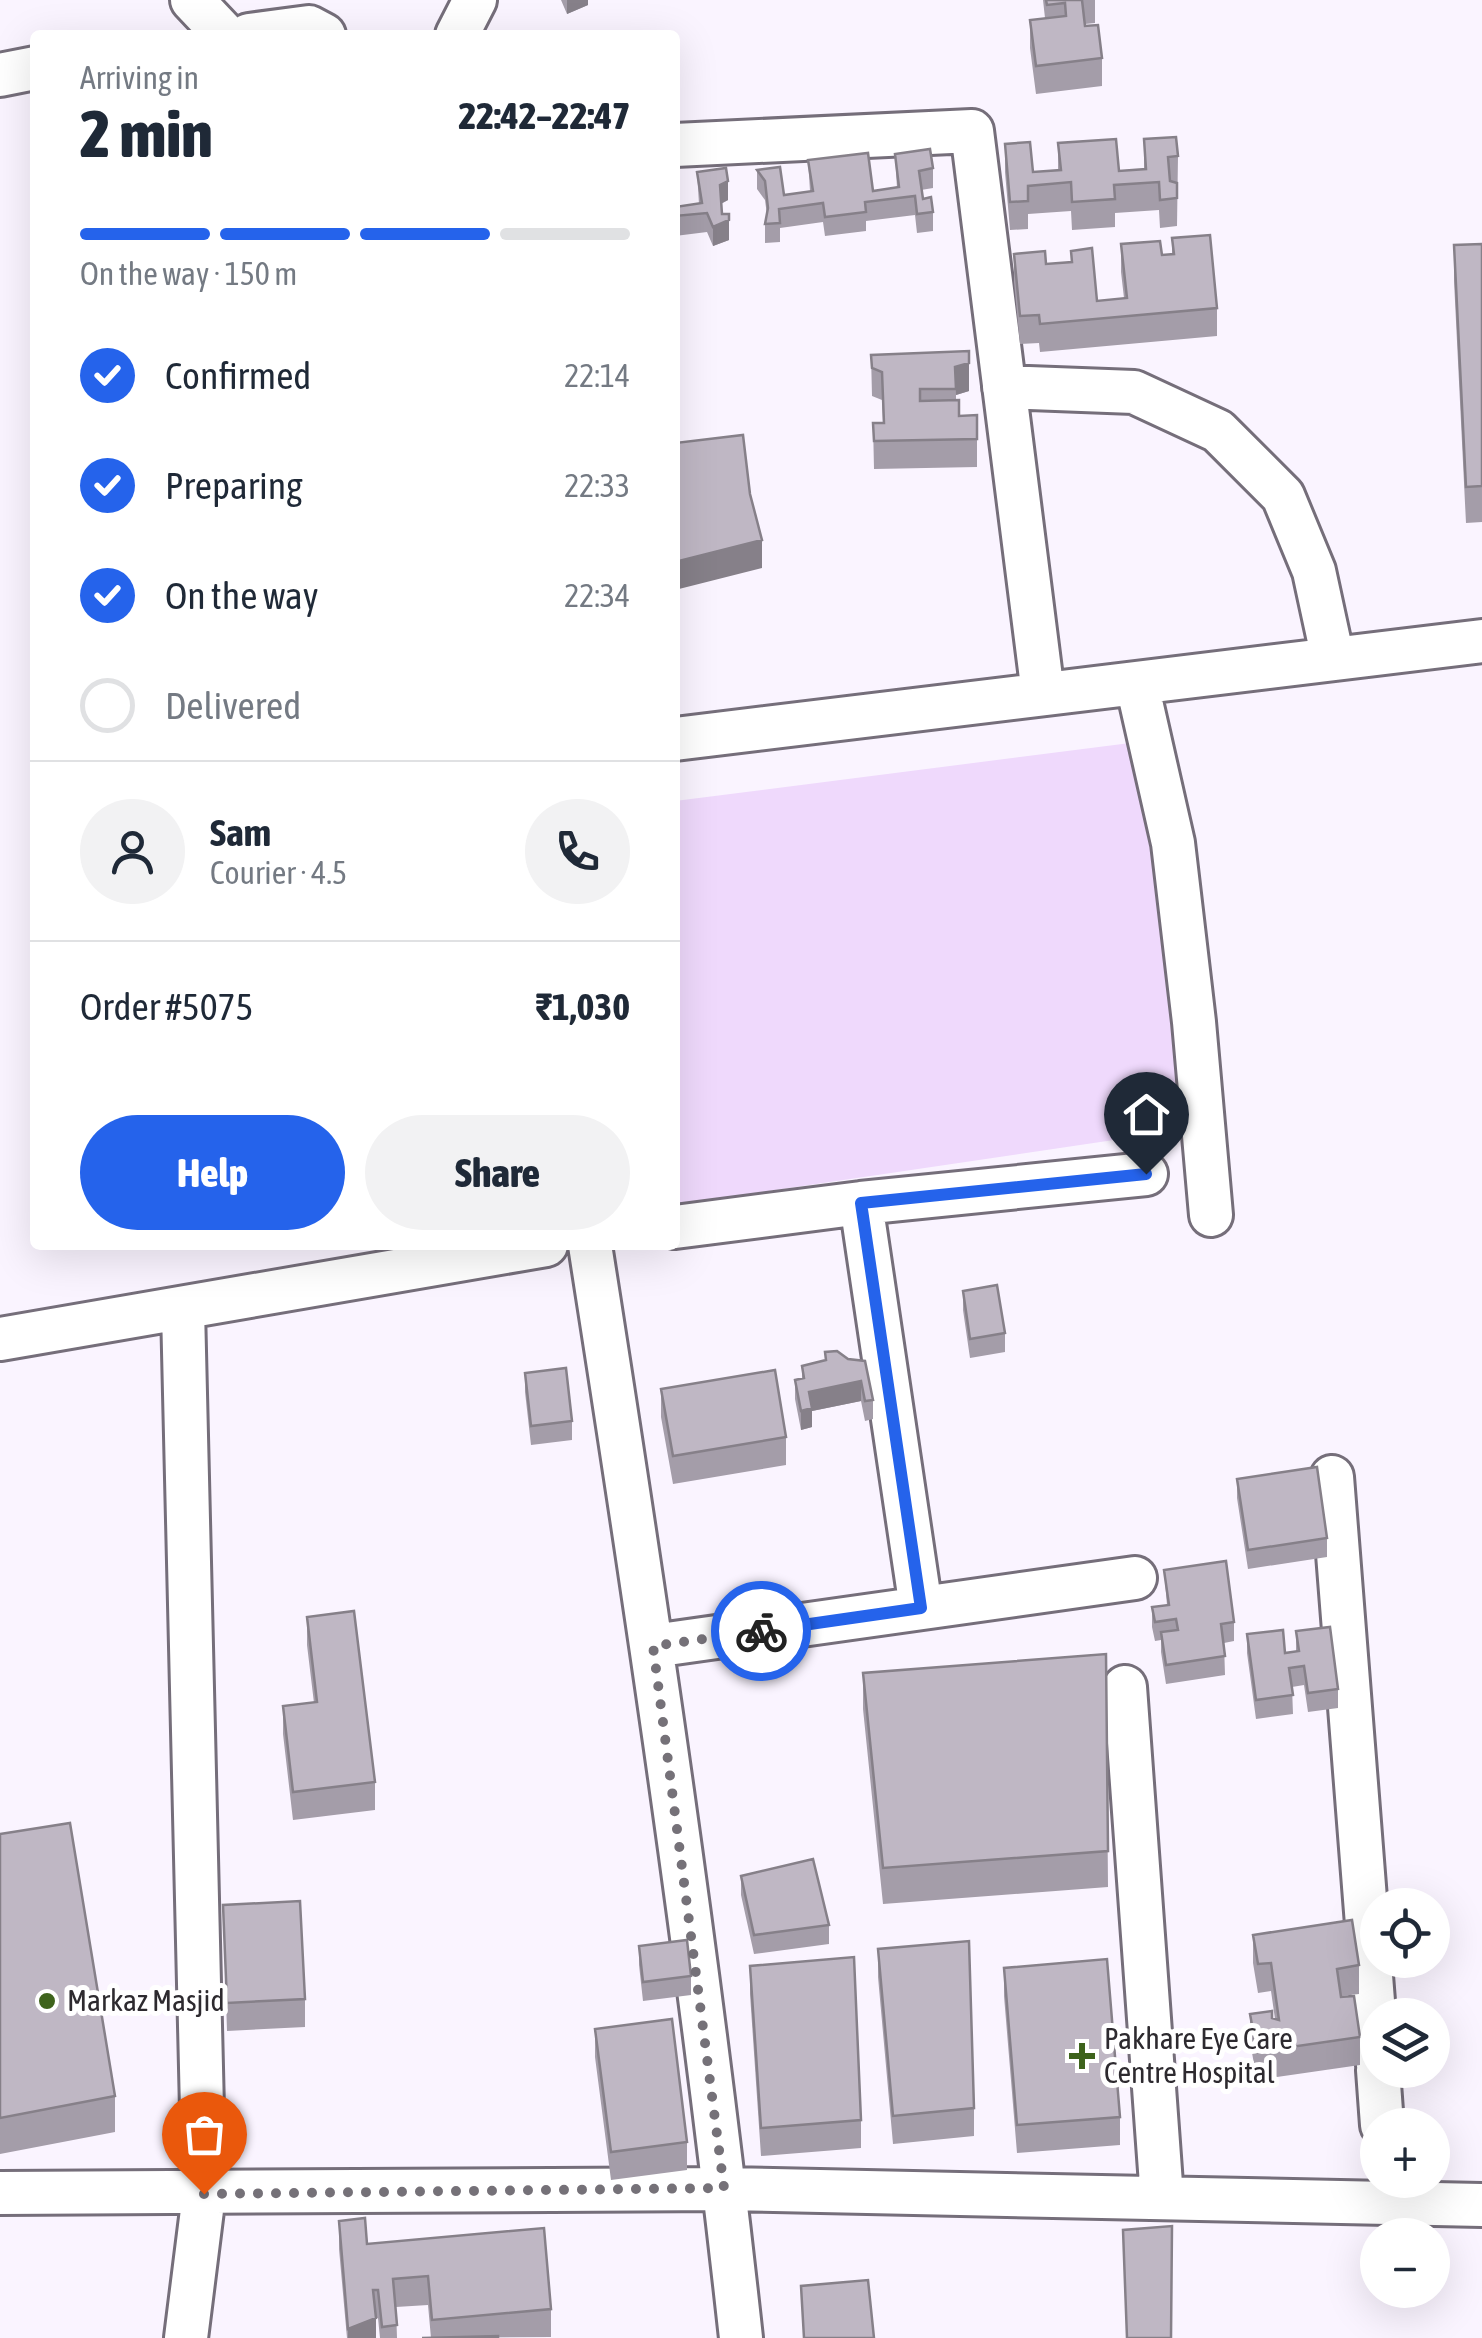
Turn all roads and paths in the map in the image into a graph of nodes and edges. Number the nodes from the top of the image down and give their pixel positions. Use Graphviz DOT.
graph roads {
  1 [pos="192,0"];
  2 [pos="474,0"];
  3 [pos="220,30"];
  4 [pos="286,30"];
  5 [pos="315,30"];
  6 [pos="459,30"];
  7 [pos="30,69"];
  8 [pos="0,75"];
  9 [pos="680,145"];
  10 [pos="1004,387"];
  11 [pos="1482,640"];
  12 [pos="1334,658"];
  13 [pos="1136,684"];
  14 [pos="1043,694"];
  15 [pos="680,737"];
  16 [pos="1146,1174"];
  17 [pos="861,1203"];
  18 [pos="1211,1216"];
  19 [pos="680,1225"];
  20 [pos="518,1250"];
  21 [pos="591,1250"];
  22 [pos="183,1309"];
  23 [pos="0,1339"];
  24 [pos="1332,1477"];
  25 [pos="1135,1578"];
  26 [pos="921,1608"];
  27 [pos="653,1646"];
  28 [pos="1125,1687"];
  29 [pos="1373,1998"];
  30 [pos="724,2188"];
  31 [pos="1360,2192"];
  32 [pos="0,2193"];
  33 [pos="204,2194"];
  34 [pos="1162,2198"];
  35 [pos="1434,2198"];
  36 [pos="1482,2205"];
  37 [pos="186,2338"];
  38 [pos="741,2338"];
  1 -- 3 [label="street"];
  2 -- 6 [label="street"];
  4 -- 5 [label="street"];
  7 -- 8 [label="street"];
  9 -- 10 [label="street"];
  10 -- 12 [label="street"];
  10 -- 14 [label="street"];
  11 -- 12 [label="street"];
  12 -- 13 [label="street"];
  13 -- 14 [label="street"];
  13 -- 18 [label="street"];
  14 -- 15 [label="street"];
  16 -- 17 [label="street"];
  17 -- 19 [label="street"];
  17 -- 26 [label="street"];
  20 -- 22 [label="street"];
  21 -- 27 [label="street"];
  22 -- 23 [label="street"];
  22 -- 33 [label="street"];
  24 -- 29 [label="street"];
  25 -- 26 [label="street"];
  26 -- 27 [label="street"];
  27 -- 30 [label="street"];
  28 -- 34 [label="street"];
  30 -- 33 [label="street"];
  30 -- 34 [label="street"];
  30 -- 38 [label="street"];
  31 -- 34 [label="street"];
  32 -- 33 [label="street"];
  33 -- 37 [label="street"];
  35 -- 36 [label="street"];
}
